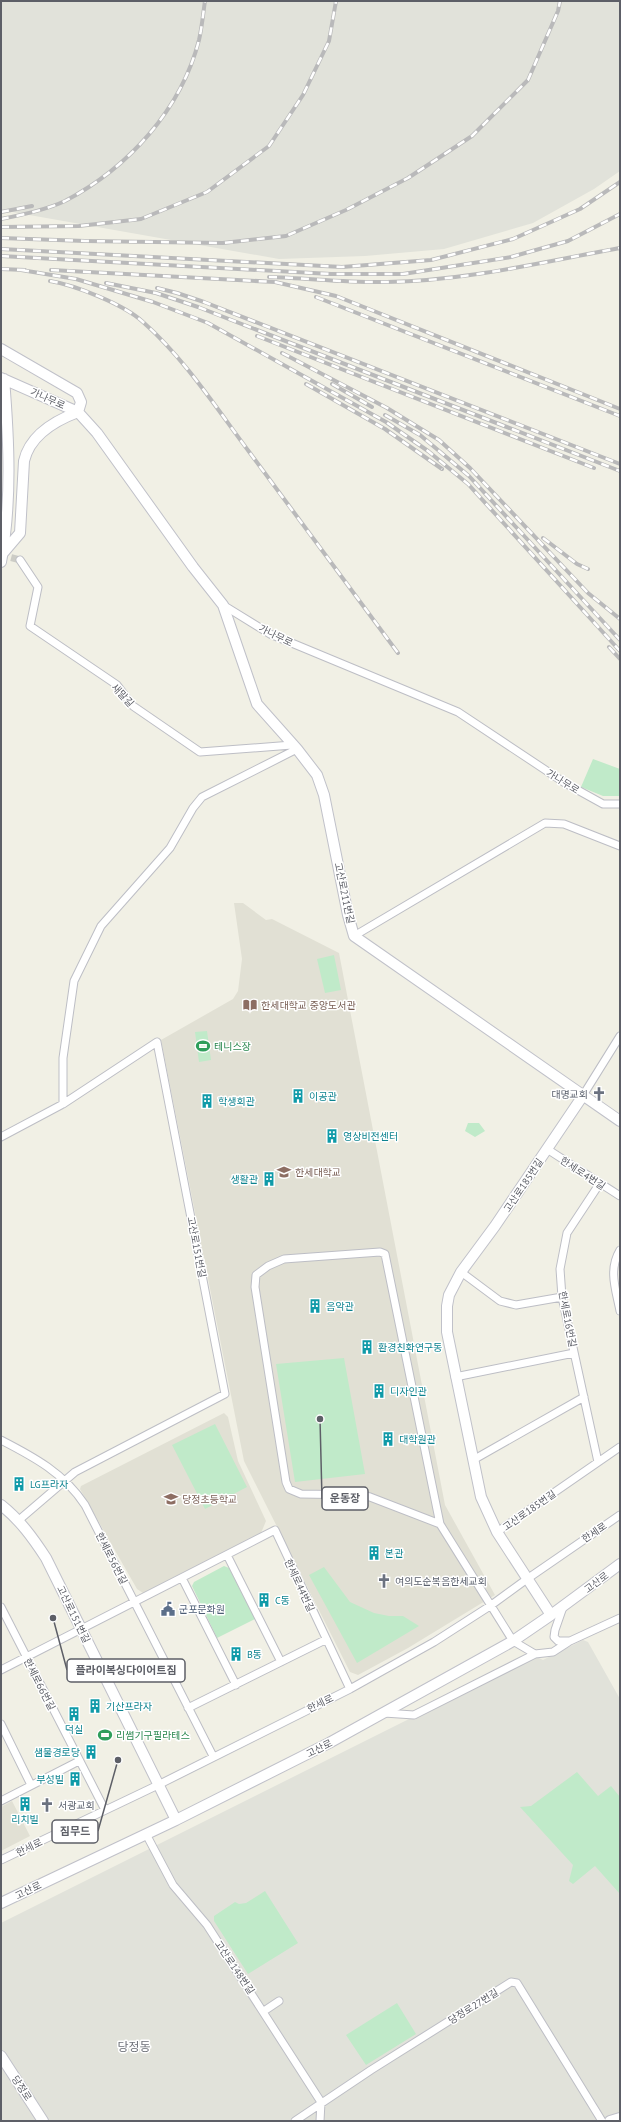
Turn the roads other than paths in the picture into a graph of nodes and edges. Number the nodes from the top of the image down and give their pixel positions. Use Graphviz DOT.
graph roads {
  1 [pos="1,349"];
  2 [pos="2,378"];
  3 [pos="78,412"];
  4 [pos="2,557"];
  5 [pos="20,560"];
  6 [pos="223,605"];
  7 [pos="295,747"];
  8 [pos="620,804"];
  9 [pos="620,846"];
  10 [pos="354,936"];
  11 [pos="620,1036"];
  12 [pos="613,1047"];
  13 [pos="620,1051"];
  14 [pos="582,1097"];
  15 [pos="62,1104"];
  16 [pos="620,1122"];
  17 [pos="1,1137"];
  18 [pos="547,1150"];
  19 [pos="600,1183"];
  20 [pos="620,1196"];
  21 [pos="620,1250"];
  22 [pos="618,1259"];
  23 [pos="461,1272"];
  24 [pos="562,1297"];
  25 [pos="620,1311"];
  26 [pos="574,1354"];
  27 [pos="455,1377"];
  28 [pos="584,1397"];
  29 [pos="1,1440"];
  30 [pos="620,1447"];
  31 [pos="473,1460"];
  32 [pos="598,1462"];
  33 [pos="64,1479"];
  34 [pos="1,1505"];
  35 [pos="620,1514"];
  36 [pos="19,1520"];
  37 [pos="440,1524"];
  38 [pos="497,1532"];
  39 [pos="227,1555"];
  40 [pos="620,1557"];
  41 [pos="620,1564"];
  42 [pos="620,1570"];
  43 [pos="602,1577"];
  44 [pos="182,1578"];
  45 [pos="527,1579"];
  46 [pos="135,1602"];
  47 [pos="490,1606"];
  48 [pos="1,1607"];
  49 [pos="563,1607"];
  50 [pos="551,1615"];
  51 [pos="620,1618"];
  52 [pos="82,1629"];
  53 [pos="325,1640"];
  54 [pos="513,1641"];
  55 [pos="570,1641"];
  56 [pos="535,1654"];
  57 [pos="26,1657"];
  58 [pos="281,1662"];
  59 [pos="1,1670"];
  60 [pos="236,1685"];
  61 [pos="350,1689"];
  62 [pos="188,1708"];
  63 [pos="384,1713"];
  64 [pos="1,1724"];
  65 [pos="213,1756"];
  66 [pos="79,1761"];
  67 [pos="31,1785"];
  68 [pos="158,1785"];
  69 [pos="1,1801"];
  70 [pos="105,1810"];
  71 [pos="176,1820"];
  72 [pos="146,1834"];
  73 [pos="1,1860"];
  74 [pos="1,1903"];
  75 [pos="279,2001"];
  76 [pos="264,2011"];
  77 [pos="1,2056"];
  78 [pos="321,2102"];
  79 [pos="620,2118"];
  80 [pos="43,2121"];
  81 [pos="295,2121"];
  82 [pos="320,2121"];
  83 [pos="602,2121"];
  84 [pos="610,2121"];
  1 -- 3 [label="street"];
  2 -- 3 [label="street, 가나무로"];
  2 -- 4 [label="street"];
  3 -- 4 [label="street"];
  3 -- 6 [label="street, 가나무로"];
  5 -- 7 [label="street, 새말길"];
  6 -- 7 [label="street, 고산로211번길"];
  6 -- 8 [label="street, 가나무로"];
  7 -- 10 [label="street, 고산로211번길"];
  7 -- 15 [label="street"];
  9 -- 10 [label="street"];
  10 -- 14 [label="street, 고산로211번길"];
  11 -- 12 [label="street"];
  12 -- 13 [label="street"];
  12 -- 14 [label="street"];
  14 -- 16 [label="street, 고산로211번길"];
  14 -- 18 [label="street, 고산로185번길"];
  15 -- 17 [label="street, 고산로151번길"];
  15 -- 33 [label="street, 고산로151번길"];
  18 -- 19 [label="street, 한세로4번길"];
  18 -- 23 [label="street, 고산로185번길"];
  19 -- 20 [label="street, 한세로4번길"];
  19 -- 24 [label="street, 한세로16번길"];
  21 -- 22 [label="street"];
  22 -- 25 [label="street"];
  23 -- 24 [label="street"];
  23 -- 27 [label="street, 고산로185번길"];
  24 -- 26 [label="street, 한세로16번길"];
  26 -- 27 [label="street"];
  26 -- 28 [label="street, 한세로16번길"];
  27 -- 31 [label="street, 고산로185번길"];
  28 -- 31 [label="street"];
  28 -- 32 [label="street, 한세로16번길"];
  29 -- 33 [label="street, 한세로56번길"];
  30 -- 32 [label="street, 고산로185번길"];
  31 -- 38 [label="street, 고산로185번길"];
  32 -- 38 [label="street, 고산로185번길"];
  33 -- 36 [label="street, 고산로151번길"];
  33 -- 46 [label="street, 한세로56번길"];
  34 -- 36 [label="street, 고산로151번길"];
  35 -- 45 [label="street, 한세로"];
  36 -- 52 [label="street, 고산로151번길"];
  37 -- 37 [label="street"];
  37 -- 47 [label="street"];
  38 -- 45 [label="street, 고산로185번길"];
  39 -- 44 [label="street, 한세로44번길"];
  39 -- 53 [label="street, 한세로44번길"];
  39 -- 58 [label="street"];
  40 -- 43 [label="street"];
  41 -- 43 [label="street, 고산로"];
  42 -- 43 [label="street"];
  43 -- 49 [label="street, 고산로"];
  44 -- 46 [label="street, 한세로44번길"];
  44 -- 60 [label="street"];
  45 -- 47 [label="street, 한세로"];
  45 -- 50 [label="street, 고산로185번길"];
  46 -- 52 [label="street, 한세로44번길"];
  46 -- 62 [label="street, 한세로56번길"];
  47 -- 54 [label="street"];
  47 -- 61 [label="street, 한세로"];
  48 -- 57 [label="street, 한세로66번길"];
  49 -- 50 [label="street, 고산로"];
  49 -- 55 [label="street"];
  50 -- 54 [label="street, 고산로"];
  51 -- 55 [label="street"];
  52 -- 57 [label="street, 한세로44번길"];
  52 -- 68 [label="street, 고산로151번길"];
  53 -- 58 [label="street"];
  53 -- 61 [label="street, 한세로44번길"];
  54 -- 56 [label="street"];
  54 -- 63 [label="street, 고산로"];
  55 -- 56 [label="street"];
  56 -- 63 [label="street"];
  57 -- 59 [label="street, 한세로44번길"];
  57 -- 66 [label="street, 한세로66번길"];
  58 -- 60 [label="street"];
  60 -- 62 [label="street"];
  61 -- 65 [label="street, 한세로"];
  62 -- 65 [label="street, 한세로56번길"];
  63 -- 71 [label="street, 고산로"];
  64 -- 67 [label="street"];
  65 -- 68 [label="street, 한세로"];
  66 -- 67 [label="street"];
  66 -- 70 [label="street, 한세로66번길"];
  67 -- 69 [label="street"];
  68 -- 70 [label="street, 한세로"];
  68 -- 71 [label="street, 고산로151번길"];
  70 -- 73 [label="street, 한세로"];
  71 -- 72 [label="street, 고산로"];
  72 -- 74 [label="street, 고산로"];
  72 -- 76 [label="street, 고산로148번길"];
  75 -- 76 [label="street"];
  76 -- 78 [label="street, 고산로148번길"];
  77 -- 80 [label="street, 당정로"];
  78 -- 81 [label="street, 당정로27번길"];
  78 -- 82 [label="street"];
  78 -- 83 [label="street, 당정로27번길"];
  79 -- 84 [label="street"];
}
